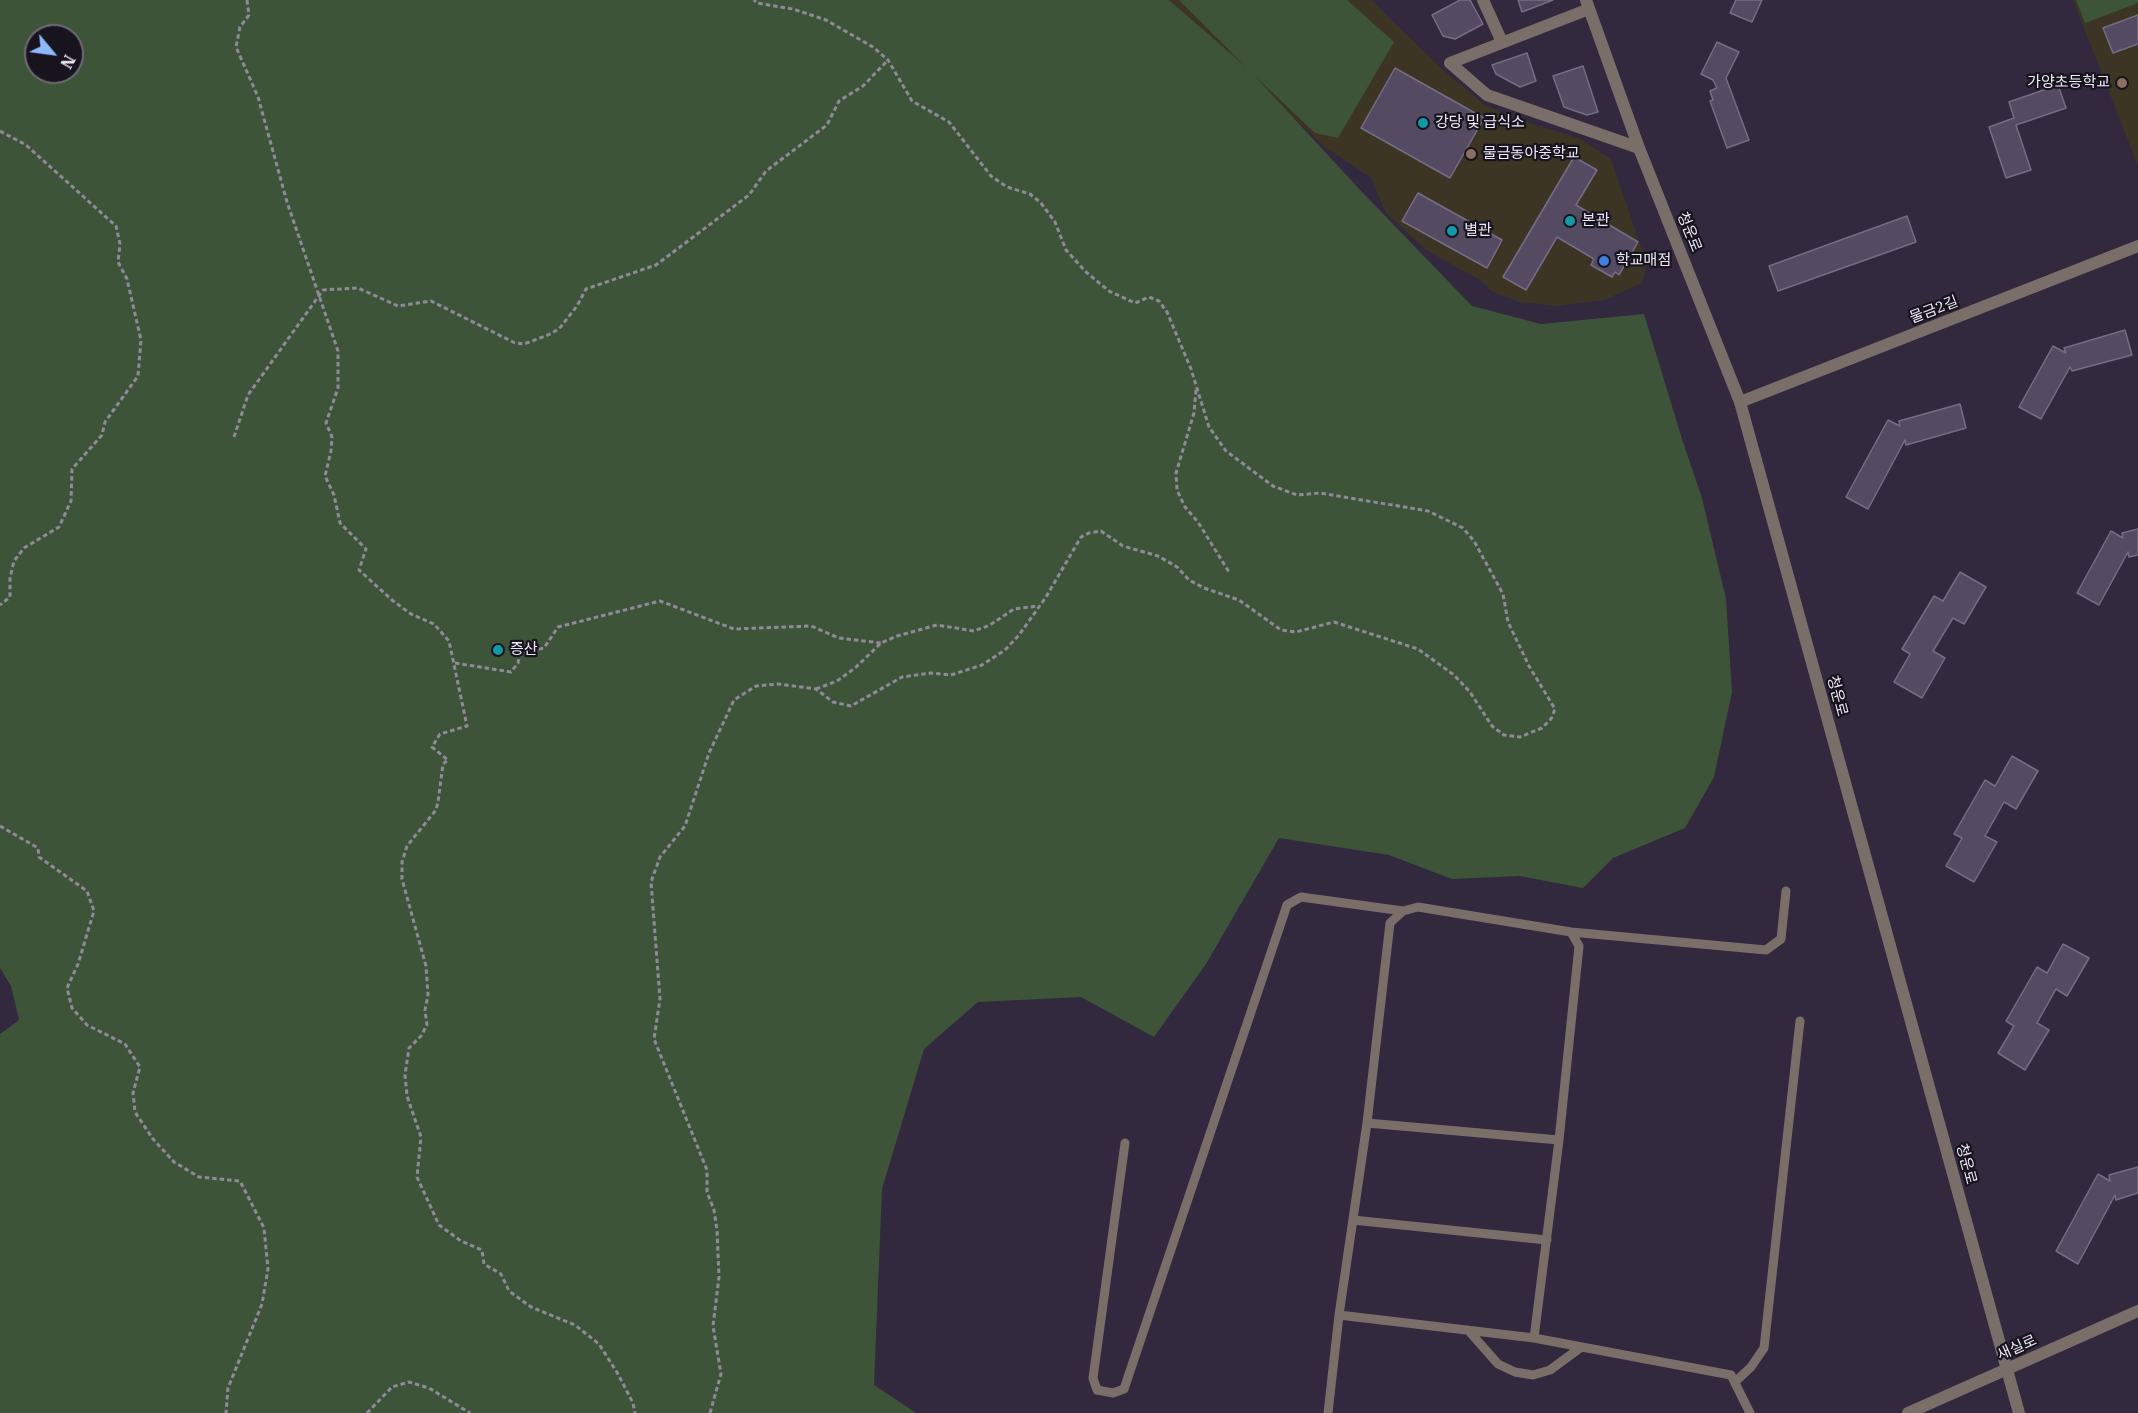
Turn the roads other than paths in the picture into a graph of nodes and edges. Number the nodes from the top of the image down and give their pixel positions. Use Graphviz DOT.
graph roads {
  1 [pos="1483,0"];
  2 [pos="1587,5"];
  3 [pos="1502,42"];
  4 [pos="1639,148"];
  5 [pos="2138,246"];
  6 [pos="1740,402"];
  7 [pos="1786,891"];
  8 [pos="1403,911"];
  9 [pos="1571,932"];
  10 [pos="1800,1021"];
  11 [pos="1367,1123"];
  12 [pos="1559,1140"];
  13 [pos="1125,1143"];
  14 [pos="1353,1220"];
  15 [pos="1547,1239"];
  16 [pos="2138,1311"];
  17 [pos="1339,1315"];
  18 [pos="1468,1330"];
  19 [pos="1534,1338"];
  20 [pos="1580,1348"];
  21 [pos="2007,1369"];
  22 [pos="1735,1382"];
  23 [pos="1328,1413"];
  24 [pos="1750,1413"];
  25 [pos="1908,1413"];
  26 [pos="2019,1413"];
  1 -- 3 [label="street"];
  2 -- 3 [label="street"];
  2 -- 4 [label="street, 청운로"];
  3 -- 4 [label="street"];
  4 -- 6 [label="street, 청운로"];
  5 -- 6 [label="street, 물금2길"];
  6 -- 21 [label="street, 청운로"];
  7 -- 9 [label="lane"];
  8 -- 9 [label="lane"];
  8 -- 11 [label="lane"];
  8 -- 13 [label="lane"];
  9 -- 12 [label="lane"];
  10 -- 22 [label="lane"];
  11 -- 12 [label="lane"];
  11 -- 14 [label="lane"];
  12 -- 15 [label="lane"];
  14 -- 15 [label="lane"];
  14 -- 17 [label="lane"];
  15 -- 19 [label="lane"];
  16 -- 21 [label="street, 새실로"];
  17 -- 18 [label="lane"];
  17 -- 23 [label="lane"];
  18 -- 19 [label="lane"];
  18 -- 20 [label="lane"];
  19 -- 20 [label="lane"];
  20 -- 22 [label="lane"];
  21 -- 25 [label="street, 새실로"];
  21 -- 26 [label="street, 청운로"];
  22 -- 24 [label="lane"];
}
